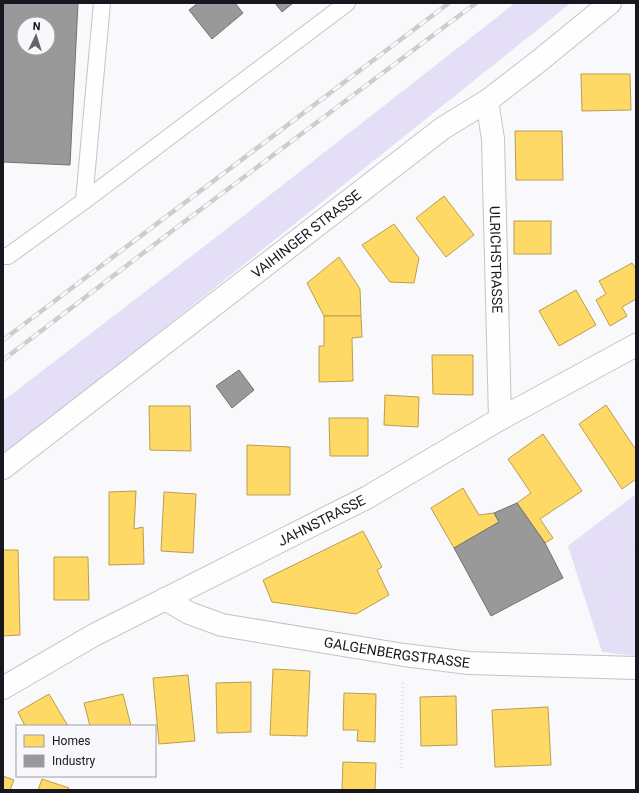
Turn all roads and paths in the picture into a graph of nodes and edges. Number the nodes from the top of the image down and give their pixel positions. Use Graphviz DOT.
graph roads {
  1 [pos="102,3"];
  2 [pos="347,3"];
  3 [pos="610,3"];
  4 [pos="487,101"];
  5 [pos="84,200"];
  6 [pos="3,256"];
  7 [pos="636,345"];
  8 [pos="500,419"];
  9 [pos="3,468"];
  10 [pos="636,541"];
  11 [pos="165,599"];
  12 [pos="636,644"];
  13 [pos="404,655"];
  14 [pos="636,668"];
  15 [pos="3,688"];
  16 [pos="401,768"];
  1 -- 5 [label="lane"];
  2 -- 5 [label="lane"];
  3 -- 4 [label="street, VAIHINGER STRASSE"];
  4 -- 8 [label="street, ULRICHSTRASSE"];
  4 -- 9 [label="street, VAIHINGER STRASSE"];
  5 -- 6 [label="lane"];
  7 -- 8 [label="street, JAHNSTRASSE"];
  8 -- 11 [label="street, JAHNSTRASSE"];
  10 -- 12 [label="path"];
  11 -- 13 [label="street, GALGENBERGSTRASSE"];
  11 -- 15 [label="street, JAHNSTRASSE"];
  13 -- 14 [label="street, GALGENBERGSTRASSE"];
  13 -- 16 [label="path"];
}
